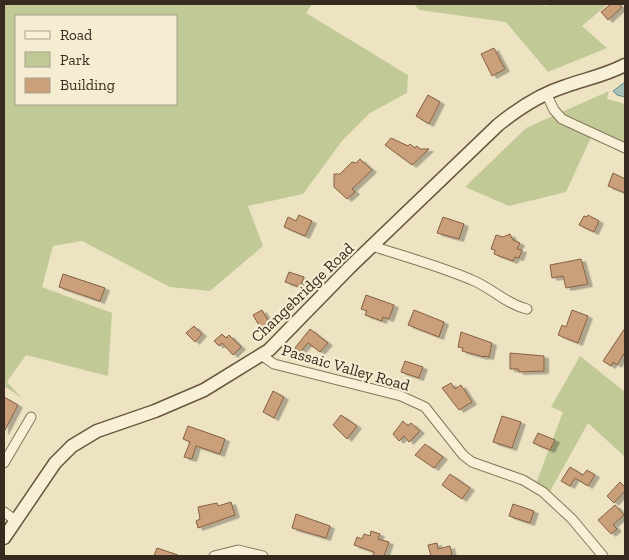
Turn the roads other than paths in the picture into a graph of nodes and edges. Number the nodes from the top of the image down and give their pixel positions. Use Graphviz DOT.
graph roads {
  1 [pos="625,65"];
  2 [pos="546,93"];
  3 [pos="625,148"];
  4 [pos="372,246"];
  5 [pos="527,308"];
  6 [pos="261,355"];
  7 [pos="31,417"];
  8 [pos="4,463"];
  9 [pos="4,512"];
  10 [pos="15,520"];
  11 [pos="4,538"];
  12 [pos="214,556"];
  13 [pos="263,556"];
  14 [pos="603,556"];
  1 -- 2 [label="main road, Changebridge Road"];
  2 -- 3 [label="street"];
  2 -- 4 [label="main road, Changebridge Road"];
  4 -- 5 [label="street"];
  4 -- 6 [label="main road, Changebridge Road"];
  6 -- 10 [label="main road, Changebridge Road"];
  6 -- 14 [label="street, Passaic Valley Road"];
  7 -- 8 [label="street"];
  9 -- 10 [label="street"];
  10 -- 11 [label="main road, Changebridge Road"];
  12 -- 13 [label="street"];
}
